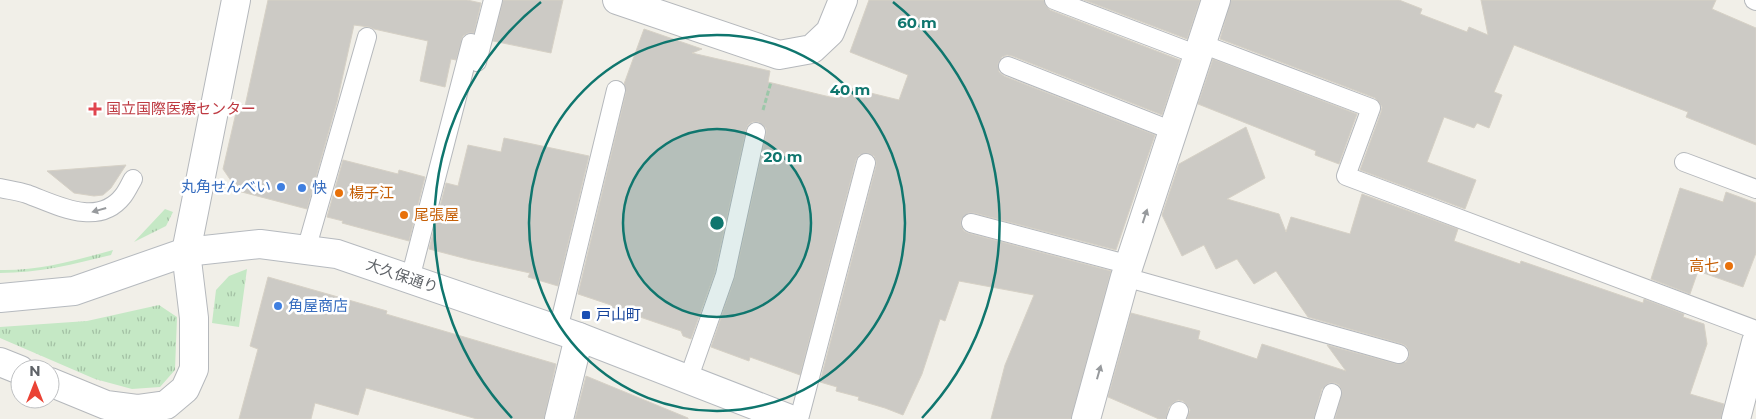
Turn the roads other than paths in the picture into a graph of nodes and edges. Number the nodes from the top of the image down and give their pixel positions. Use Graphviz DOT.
graph roads {
  1 [pos="236,0"];
  2 [pos="493,0"];
  3 [pos="618,0"];
  4 [pos="842,0"];
  5 [pos="1054,0"];
  6 [pos="1216,0"];
  7 [pos="367,37"];
  8 [pos="471,43"];
  9 [pos="1200,50"];
  10 [pos="1008,66"];
  11 [pos="616,90"];
  12 [pos="1173,131"];
  13 [pos="756,132"];
  14 [pos="459,133"];
  15 [pos="1684,162"];
  16 [pos="866,163"];
  17 [pos="133,178"];
  18 [pos="0,188"];
  19 [pos="1756,189"];
  20 [pos="971,224"];
  21 [pos="306,250"];
  22 [pos="186,252"];
  23 [pos="1128,271"];
  24 [pos="410,279"];
  25 [pos="0,298"];
  26 [pos="1756,330"];
  27 [pos="568,333"];
  28 [pos="1399,354"];
  29 [pos="1754,359"];
  30 [pos="688,380"];
  31 [pos="60,387"];
  32 [pos="1332,393"];
  33 [pos="106,412"];
  34 [pos="558,419"];
  35 [pos="790,419"];
  36 [pos="799,419"];
  37 [pos="1086,419"];
  38 [pos="1324,419"];
  39 [pos="1736,419"];
  1 -- 22 [label="street"];
  2 -- 14 [label="lane"];
  3 -- 4 [label="street"];
  5 -- 9 [label="lane"];
  6 -- 9 [label="street"];
  7 -- 21 [label="lane"];
  8 -- 24 [label="lane"];
  9 -- 12 [label="street"];
  9 -- 26 [label="lane"];
  10 -- 12 [label="lane"];
  11 -- 27 [label="lane"];
  23 -- 12 [label="street, one-way"];
  13 -- 30 [label="lane"];
  15 -- 19 [label="lane"];
  16 -- 36 [label="lane"];
  17 -- 18 [label="lane, one-way"];
  20 -- 23 [label="lane"];
  21 -- 22 [label="street, 大久保通り"];
  21 -- 24 [label="street, 大久保通り"];
  22 -- 25 [label="street, 大久保通り"];
  22 -- 33 [label="street"];
  23 -- 28 [label="lane"];
  37 -- 23 [label="street, one-way"];
  24 -- 27 [label="street, 大久保通り"];
  27 -- 30 [label="street, 大久保通り"];
  27 -- 34 [label="street"];
  29 -- 39 [label="street"];
  30 -- 35 [label="street, 大久保通り"];
  31 -- 33 [label="street"];
  32 -- 38 [label="lane"];
}
